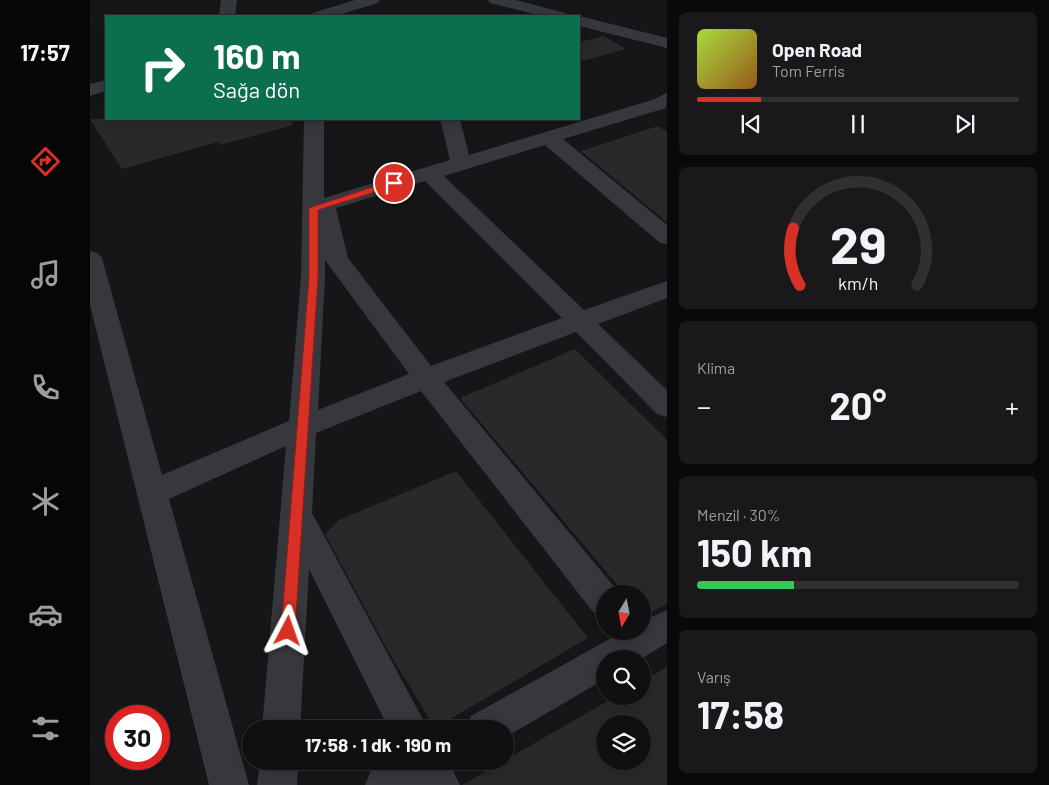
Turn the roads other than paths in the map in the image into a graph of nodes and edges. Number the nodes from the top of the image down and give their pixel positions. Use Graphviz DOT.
graph roads {
  1 [pos="229,0"];
  2 [pos="314,0"];
  3 [pos="372,0"];
  4 [pos="496,0"];
  5 [pos="226,15"];
  6 [pos="314,15"];
  7 [pos="322,15"];
  8 [pos="556,15"];
  9 [pos="580,21"];
  10 [pos="666,43"];
  11 [pos="105,86"];
  12 [pos="90,90"];
  13 [pos="664,104"];
  14 [pos="580,110"];
  15 [pos="610,119"];
  16 [pos="314,120"];
  17 [pos="450,120"];
  18 [pos="548,137"];
  19 [pos="461,163"];
  20 [pos="428,172"];
  21 [pos="319,206"];
  22 [pos="666,237"];
  23 [pos="90,258"];
  24 [pos="666,289"];
  25 [pos="579,322"];
  26 [pos="426,378"];
  27 [pos="666,407"];
  28 [pos="303,427"];
  29 [pos="151,493"];
  30 [pos="296,515"];
  31 [pos="596,589"];
  32 [pos="635,640"];
  33 [pos="620,650"];
  34 [pos="596,666"];
  35 [pos="282,720"];
  36 [pos="404,720"];
  37 [pos="500,720"];
  38 [pos="278,770"];
  39 [pos="411,770"];
  40 [pos="432,770"];
  41 [pos="230,785"];
  42 [pos="277,785"];
  43 [pos="385,785"];
  44 [pos="440,785"];
  1 -- 5 [label="street"];
  2 -- 6 [label="street"];
  3 -- 7 [label="street"];
  4 -- 8 [label="street"];
  9 -- 10 [label="street"];
  11 -- 12 [label="street"];
  13 -- 15 [label="street"];
  14 -- 15 [label="street"];
  15 -- 18 [label="street"];
  16 -- 21 [label="street"];
  17 -- 19 [label="street"];
  18 -- 19 [label="street"];
  18 -- 22 [label="street"];
  19 -- 20 [label="street"];
  20 -- 21 [label="street"];
  20 -- 25 [label="street"];
  21 -- 26 [label="street"];
  21 -- 28 [label="street"];
  23 -- 29 [label="street"];
  24 -- 25 [label="street"];
  25 -- 26 [label="street"];
  25 -- 27 [label="street"];
  26 -- 28 [label="street"];
  26 -- 31 [label="street"];
  28 -- 29 [label="street"];
  28 -- 30 [label="street"];
  29 -- 41 [label="street"];
  30 -- 35 [label="street"];
  30 -- 36 [label="street"];
  32 -- 33 [label="street"];
  34 -- 37 [label="street"];
  38 -- 42 [label="street"];
  39 -- 43 [label="street"];
  40 -- 44 [label="street"];
}
